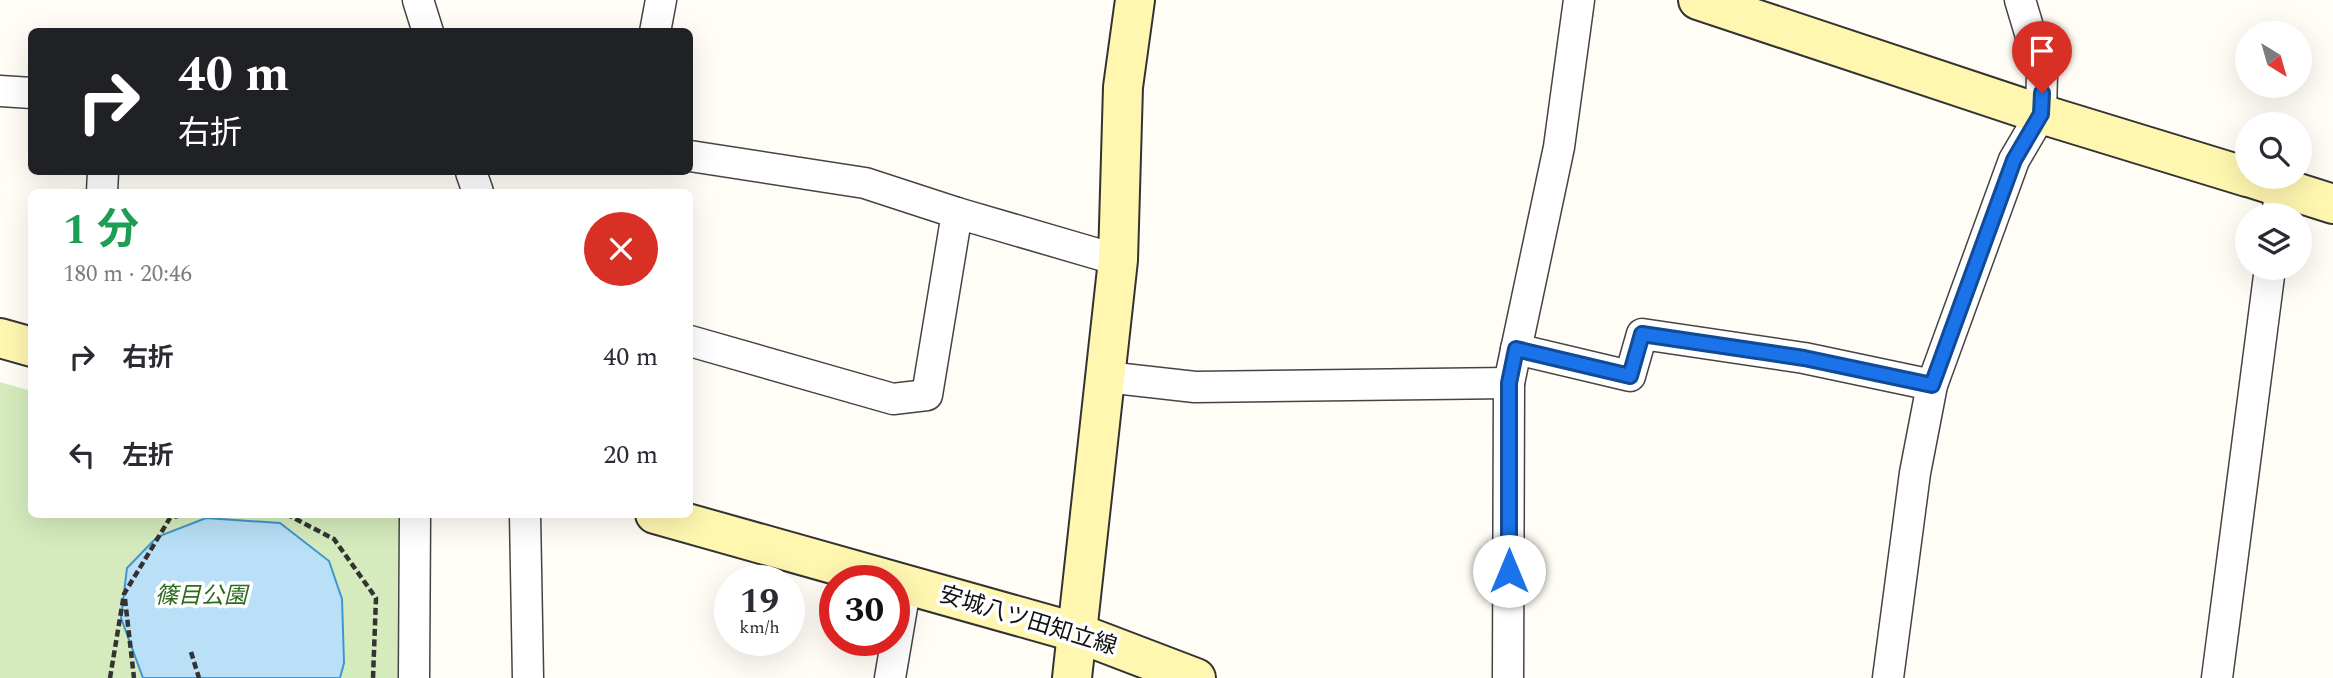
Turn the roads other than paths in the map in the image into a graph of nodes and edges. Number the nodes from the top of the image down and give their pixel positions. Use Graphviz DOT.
graph roads {
  1 [pos="418,0"];
  2 [pos="662,0"];
  3 [pos="1135,0"];
  4 [pos="1579,0"];
  5 [pos="1698,0"];
  6 [pos="2020,0"];
  7 [pos="427,28"];
  8 [pos="656,28"];
  9 [pos="0,90"];
  10 [pos="28,93"];
  11 [pos="2041,114"];
  12 [pos="693,156"];
  13 [pos="2235,180"];
  14 [pos="2263,189"];
  15 [pos="2333,204"];
  16 [pos="957,213"];
  17 [pos="1118,260"];
  18 [pos="2268,280"];
  19 [pos="0,338"];
  20 [pos="693,342"];
  21 [pos="28,345"];
  22 [pos="1516,349"];
  23 [pos="1106,377"];
  24 [pos="1509,383"];
  25 [pos="1932,385"];
  26 [pos="415,518"];
  27 [pos="526,518"];
  28 [pos="669,518"];
  29 [pos="838,565"];
  30 [pos="910,585"];
  31 [pos="1078,633"];
  32 [pos="894,656"];
  33 [pos="414,678"];
  34 [pos="528,678"];
  35 [pos="890,678"];
  36 [pos="1072,678"];
  37 [pos="1196,678"];
  38 [pos="1508,678"];
  39 [pos="1888,678"];
  40 [pos="2217,678"];
  1 -- 7 [label="street"];
  2 -- 8 [label="street"];
  3 -- 17 [label="street"];
  4 -- 22 [label="street"];
  5 -- 11 [label="street"];
  6 -- 11 [label="street"];
  9 -- 10 [label="street"];
  11 -- 13 [label="street"];
  11 -- 25 [label="street"];
  12 -- 16 [label="street"];
  14 -- 15 [label="street"];
  16 -- 17 [label="street"];
  16 -- 20 [label="street"];
  17 -- 23 [label="street"];
  18 -- 40 [label="street"];
  19 -- 21 [label="street"];
  22 -- 24 [label="street"];
  22 -- 25 [label="street"];
  23 -- 24 [label="street"];
  23 -- 31 [label="street"];
  24 -- 38 [label="street"];
  25 -- 39 [label="street"];
  26 -- 33 [label="street"];
  27 -- 34 [label="street"];
  28 -- 29 [label="street, 安城八ツ田知立線"];
  30 -- 31 [label="street, 安城八ツ田知立線"];
  31 -- 36 [label="street"];
  31 -- 37 [label="street, 安城八ツ田知立線"];
  32 -- 35 [label="street"];
}
